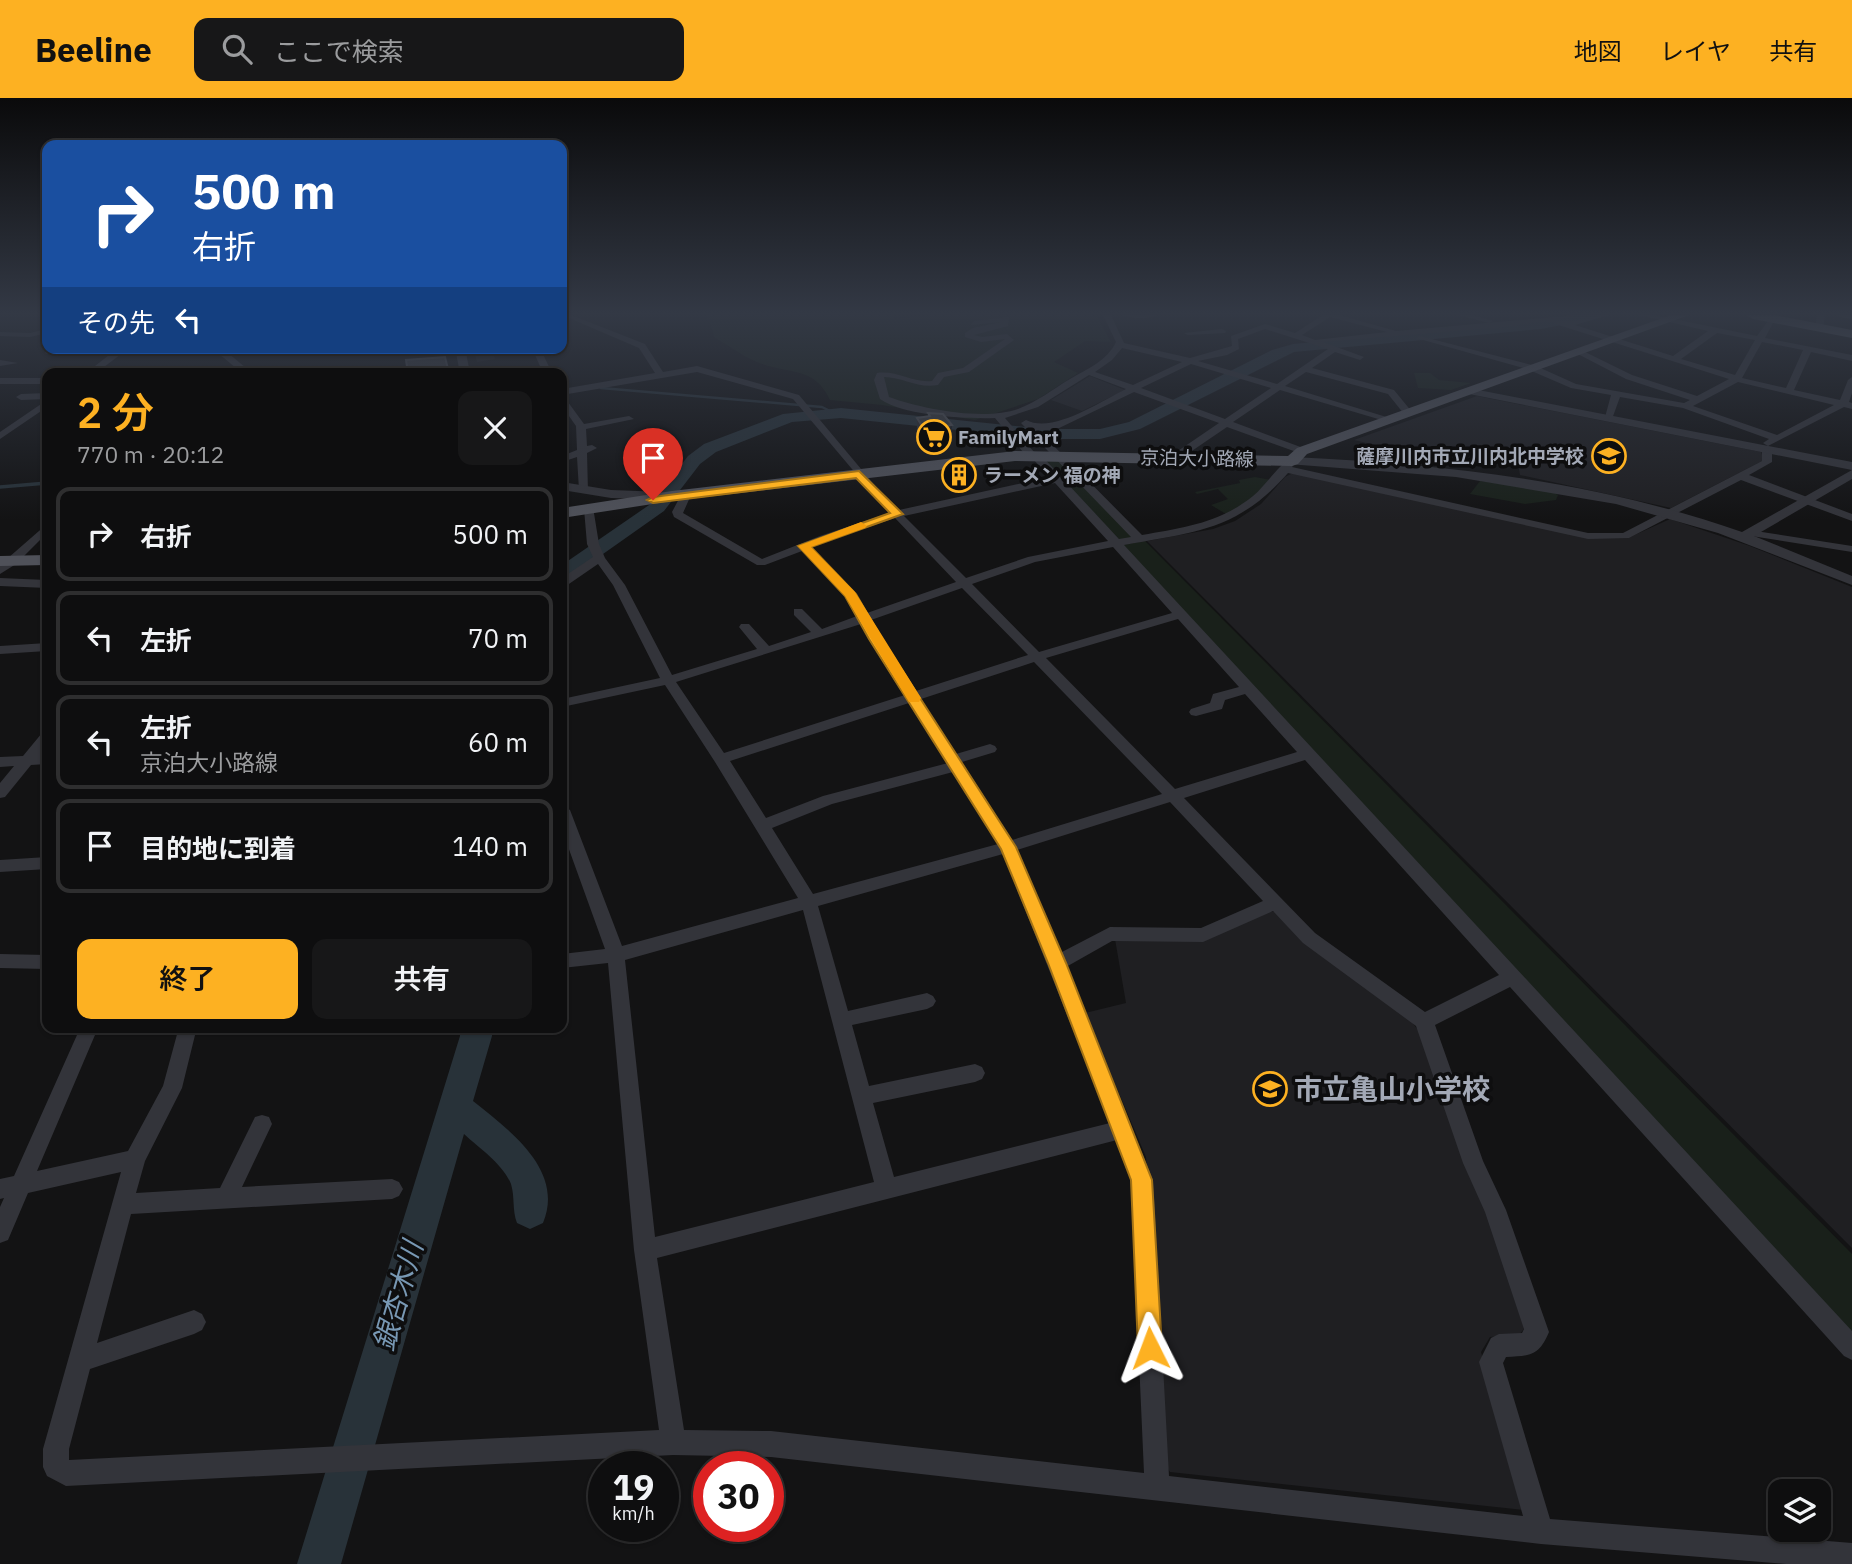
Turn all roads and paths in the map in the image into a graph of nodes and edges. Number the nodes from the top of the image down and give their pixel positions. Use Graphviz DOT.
graph roads {
  1 [pos="606,383"];
  2 [pos="741,383"];
  3 [pos="878,383"];
  4 [pos="914,383"];
  5 [pos="933,383"];
  6 [pos="1071,383"];
  7 [pos="1118,383"];
  8 [pos="1143,383"];
  9 [pos="1266,383"];
  10 [pos="1284,383"];
  11 [pos="1357,383"];
  12 [pos="1490,383"];
  13 [pos="1568,383"];
  14 [pos="1649,383"];
  15 [pos="1728,383"];
  16 [pos="1756,383"];
  17 [pos="1792,383"];
  18 [pos="1851,383"];
  19 [pos="1278,387"];
  20 [pos="1132,389"];
  21 [pos="567,390"];
  22 [pos="1468,391"];
  23 [pos="1789,391"];
  24 [pos="1616,394"];
  25 [pos="42,395"];
  26 [pos="21,397"];
  27 [pos="1696,399"];
  28 [pos="1848,405"];
  29 [pos="1685,406"];
  30 [pos="567,407"];
  31 [pos="42,408"];
  32 [pos="1407,412"];
  33 [pos="1017,413"];
  34 [pos="998,416"];
  35 [pos="1608,418"];
  36 [pos="629,419"];
  37 [pos="1388,419"];
  38 [pos="1224,422"];
  39 [pos="581,427"];
  40 [pos="1030,427"];
  41 [pos="0,436"];
  42 [pos="1777,438"];
  43 [pos="592,448"];
  44 [pos="1763,448"];
  45 [pos="580,453"];
  46 [pos="1033,455"];
  47 [pos="1056,455"];
  48 [pos="567,457"];
  49 [pos="1176,457"];
  50 [pos="1293,460"];
  51 [pos="1852,466"];
  52 [pos="859,474"];
  53 [pos="1852,474"];
  54 [pos="1741,476"];
  55 [pos="1057,480"];
  56 [pos="567,489"];
  57 [pos="669,497"];
  58 [pos="589,500"];
  59 [pos="1805,500"];
  60 [pos="567,511"];
  61 [pos="897,514"];
  62 [pos="1668,514"];
  63 [pos="1852,518"];
  64 [pos="42,531"];
  65 [pos="1746,535"];
  66 [pos="1140,540"];
  67 [pos="1116,544"];
  68 [pos="804,546"];
  69 [pos="1852,549"];
  70 [pos="597,553"];
  71 [pos="42,560"];
  72 [pos="4,564"];
  73 [pos="567,579"];
  74 [pos="1852,581"];
  75 [pos="0,582"];
  76 [pos="964,583"];
  77 [pos="42,584"];
  78 [pos="798,612"];
  79 [pos="1180,615"];
  80 [pos="863,618"];
  81 [pos="745,628"];
  82 [pos="820,634"];
  83 [pos="42,647"];
  84 [pos="0,650"];
  85 [pos="766,651"];
  86 [pos="1036,657"];
  87 [pos="668,680"];
  88 [pos="1247,689"];
  89 [pos="913,697"];
  90 [pos="567,702"];
  91 [pos="1196,712"];
  92 [pos="42,742"];
  93 [pos="990,749"];
  94 [pos="1306,754"];
  95 [pos="42,759"];
  96 [pos="721,759"];
  97 [pos="26,761"];
  98 [pos="0,762"];
  99 [pos="955,763"];
  100 [pos="0,793"];
  101 [pos="1173,796"];
  102 [pos="567,823"];
  103 [pos="762,826"];
  104 [pos="1008,847"];
  105 [pos="42,863"];
  106 [pos="0,866"];
  107 [pos="809,902"];
  108 [pos="1275,903"];
  109 [pos="616,955"];
  110 [pos="567,960"];
  111 [pos="0,961"];
  112 [pos="42,962"];
  113 [pos="1057,963"];
  114 [pos="1512,977"];
  115 [pos="927,1001"];
  116 [pos="841,1020"];
  117 [pos="1424,1021"];
  118 [pos="186,1033"];
  119 [pos="86,1035"];
  120 [pos="975,1073"];
  121 [pos="862,1096"];
  122 [pos="262,1124"];
  123 [pos="1123,1129"];
  124 [pos="135,1159"];
  125 [pos="10,1187"];
  126 [pos="392,1189"];
  127 [pos="887,1189"];
  128 [pos="226,1198"];
  129 [pos="122,1204"];
  130 [pos="0,1232"];
  131 [pos="645,1250"];
  132 [pos="194,1322"];
  133 [pos="1852,1348"];
  134 [pos="82,1360"];
  135 [pos="673,1442"];
  136 [pos="1157,1487"];
  137 [pos="1541,1531"];
  138 [pos="1852,1556"];
  1 -- 21 [label="street"];
  2 -- 52 [label="street"];
  3 -- 34 [label="street"];
  4 -- 5 [label="street"];
  6 -- 33 [label="street"];
  7 -- 20 [label="street"];
  8 -- 20 [label="street"];
  9 -- 19 [label="street"];
  10 -- 19 [label="street"];
  11 -- 32 [label="street"];
  12 -- 22 [label="main road, 京泊大小路線"];
  13 -- 24 [label="street"];
  14 -- 27 [label="street"];
  15 -- 27 [label="street"];
  16 -- 23 [label="street"];
  17 -- 23 [label="street"];
  18 -- 28 [label="street"];
  19 -- 37 [label="street"];
  19 -- 38 [label="street"];
  20 -- 38 [label="street"];
  20 -- 40 [label="street"];
  22 -- 32 [label="main road, 京泊大小路線"];
  22 -- 35 [label="street"];
  23 -- 28 [label="street"];
  24 -- 29 [label="street"];
  24 -- 35 [label="street"];
  25 -- 26 [label="street"];
  27 -- 29 [label="street"];
  28 -- 42 [label="street"];
  29 -- 42 [label="street"];
  30 -- 39 [label="street"];
  31 -- 41 [label="street"];
  32 -- 37 [label="main road, 京泊大小路線"];
  33 -- 34 [label="street"];
  33 -- 40 [label="street"];
  34 -- 46 [label="street"];
  35 -- 44 [label="street"];
  36 -- 39 [label="street"];
  37 -- 50 [label="main road, 京泊大小路線"];
  38 -- 49 [label="street"];
  38 -- 50 [label="street"];
  39 -- 45 [label="street"];
  40 -- 47 [label="street"];
  42 -- 44 [label="street"];
  43 -- 45 [label="street"];
  44 -- 51 [label="street"];
  44 -- 54 [label="street"];
  45 -- 48 [label="street"];
  45 -- 58 [label="street"];
  46 -- 47 [label="main road, 京泊大小路線"];
  46 -- 52 [label="main road, 京泊大小路線"];
  46 -- 55 [label="street"];
  47 -- 49 [label="main road, 京泊大小路線"];
  47 -- 66 [label="street"];
  49 -- 50 [label="main road, 京泊大小路線"];
  50 -- 62 [label="street"];
  50 -- 62 [label="street"];
  50 -- 66 [label="street"];
  52 -- 57 [label="main road, 京泊大小路線"];
  52 -- 61 [label="street"];
  53 -- 59 [label="street"];
  54 -- 59 [label="street"];
  54 -- 62 [label="street"];
  55 -- 61 [label="street"];
  55 -- 67 [label="street"];
  56 -- 58 [label="street"];
  57 -- 58 [label="main road, 京泊大小路線"];
  57 -- 68 [label="street"];
  58 -- 60 [label="main road, 京泊大小路線"];
  58 -- 70 [label="street"];
  59 -- 63 [label="street"];
  59 -- 65 [label="street"];
  61 -- 68 [label="street"];
  61 -- 76 [label="street"];
  62 -- 65 [label="street"];
  64 -- 72 [label="street"];
  65 -- 69 [label="street"];
  65 -- 74 [label="street"];
  66 -- 67 [label="street"];
  67 -- 76 [label="street"];
  67 -- 79 [label="street"];
  68 -- 80 [label="street"];
  70 -- 73 [label="street"];
  70 -- 87 [label="street"];
  71 -- 72 [label="main road"];
  75 -- 77 [label="street"];
  76 -- 80 [label="street"];
  76 -- 86 [label="street"];
  78 -- 82 [label="street"];
  79 -- 86 [label="street"];
  79 -- 88 [label="street"];
  80 -- 82 [label="street"];
  80 -- 89 [label="street"];
  81 -- 85 [label="street"];
  82 -- 85 [label="street"];
  83 -- 84 [label="street"];
  85 -- 87 [label="street"];
  86 -- 89 [label="street"];
  86 -- 101 [label="street"];
  87 -- 90 [label="street"];
  87 -- 96 [label="street"];
  88 -- 91 [label="street"];
  88 -- 94 [label="street"];
  89 -- 96 [label="street"];
  89 -- 99 [label="street"];
  92 -- 97 [label="street"];
  93 -- 99 [label="street"];
  94 -- 101 [label="street"];
  94 -- 114 [label="street"];
  95 -- 97 [label="street"];
  96 -- 103 [label="street"];
  97 -- 98 [label="street"];
  97 -- 100 [label="street"];
  99 -- 103 [label="street"];
  99 -- 104 [label="street"];
  101 -- 104 [label="street"];
  101 -- 108 [label="street"];
  102 -- 109 [label="street"];
  103 -- 107 [label="street"];
  104 -- 107 [label="street"];
  104 -- 113 [label="street"];
  105 -- 106 [label="street"];
  107 -- 109 [label="street"];
  107 -- 116 [label="street"];
  108 -- 113 [label="street"];
  108 -- 117 [label="street"];
  109 -- 110 [label="street"];
  109 -- 131 [label="street"];
  111 -- 112 [label="street"];
  113 -- 123 [label="street"];
  114 -- 117 [label="street"];
  114 -- 133 [label="street"];
  115 -- 116 [label="street"];
  116 -- 121 [label="street"];
  117 -- 137 [label="street"];
  118 -- 124 [label="street"];
  119 -- 125 [label="street"];
  120 -- 121 [label="street"];
  121 -- 127 [label="street"];
  122 -- 128 [label="street"];
  123 -- 127 [label="street"];
  123 -- 136 [label="street"];
  124 -- 125 [label="street"];
  124 -- 129 [label="street"];
  125 -- 130 [label="street"];
  126 -- 128 [label="street"];
  127 -- 131 [label="street"];
  128 -- 129 [label="street"];
  129 -- 134 [label="street"];
  131 -- 135 [label="street"];
  132 -- 134 [label="street"];
  134 -- 135 [label="street"];
  135 -- 136 [label="street"];
  136 -- 137 [label="street"];
  137 -- 138 [label="street"];
}
